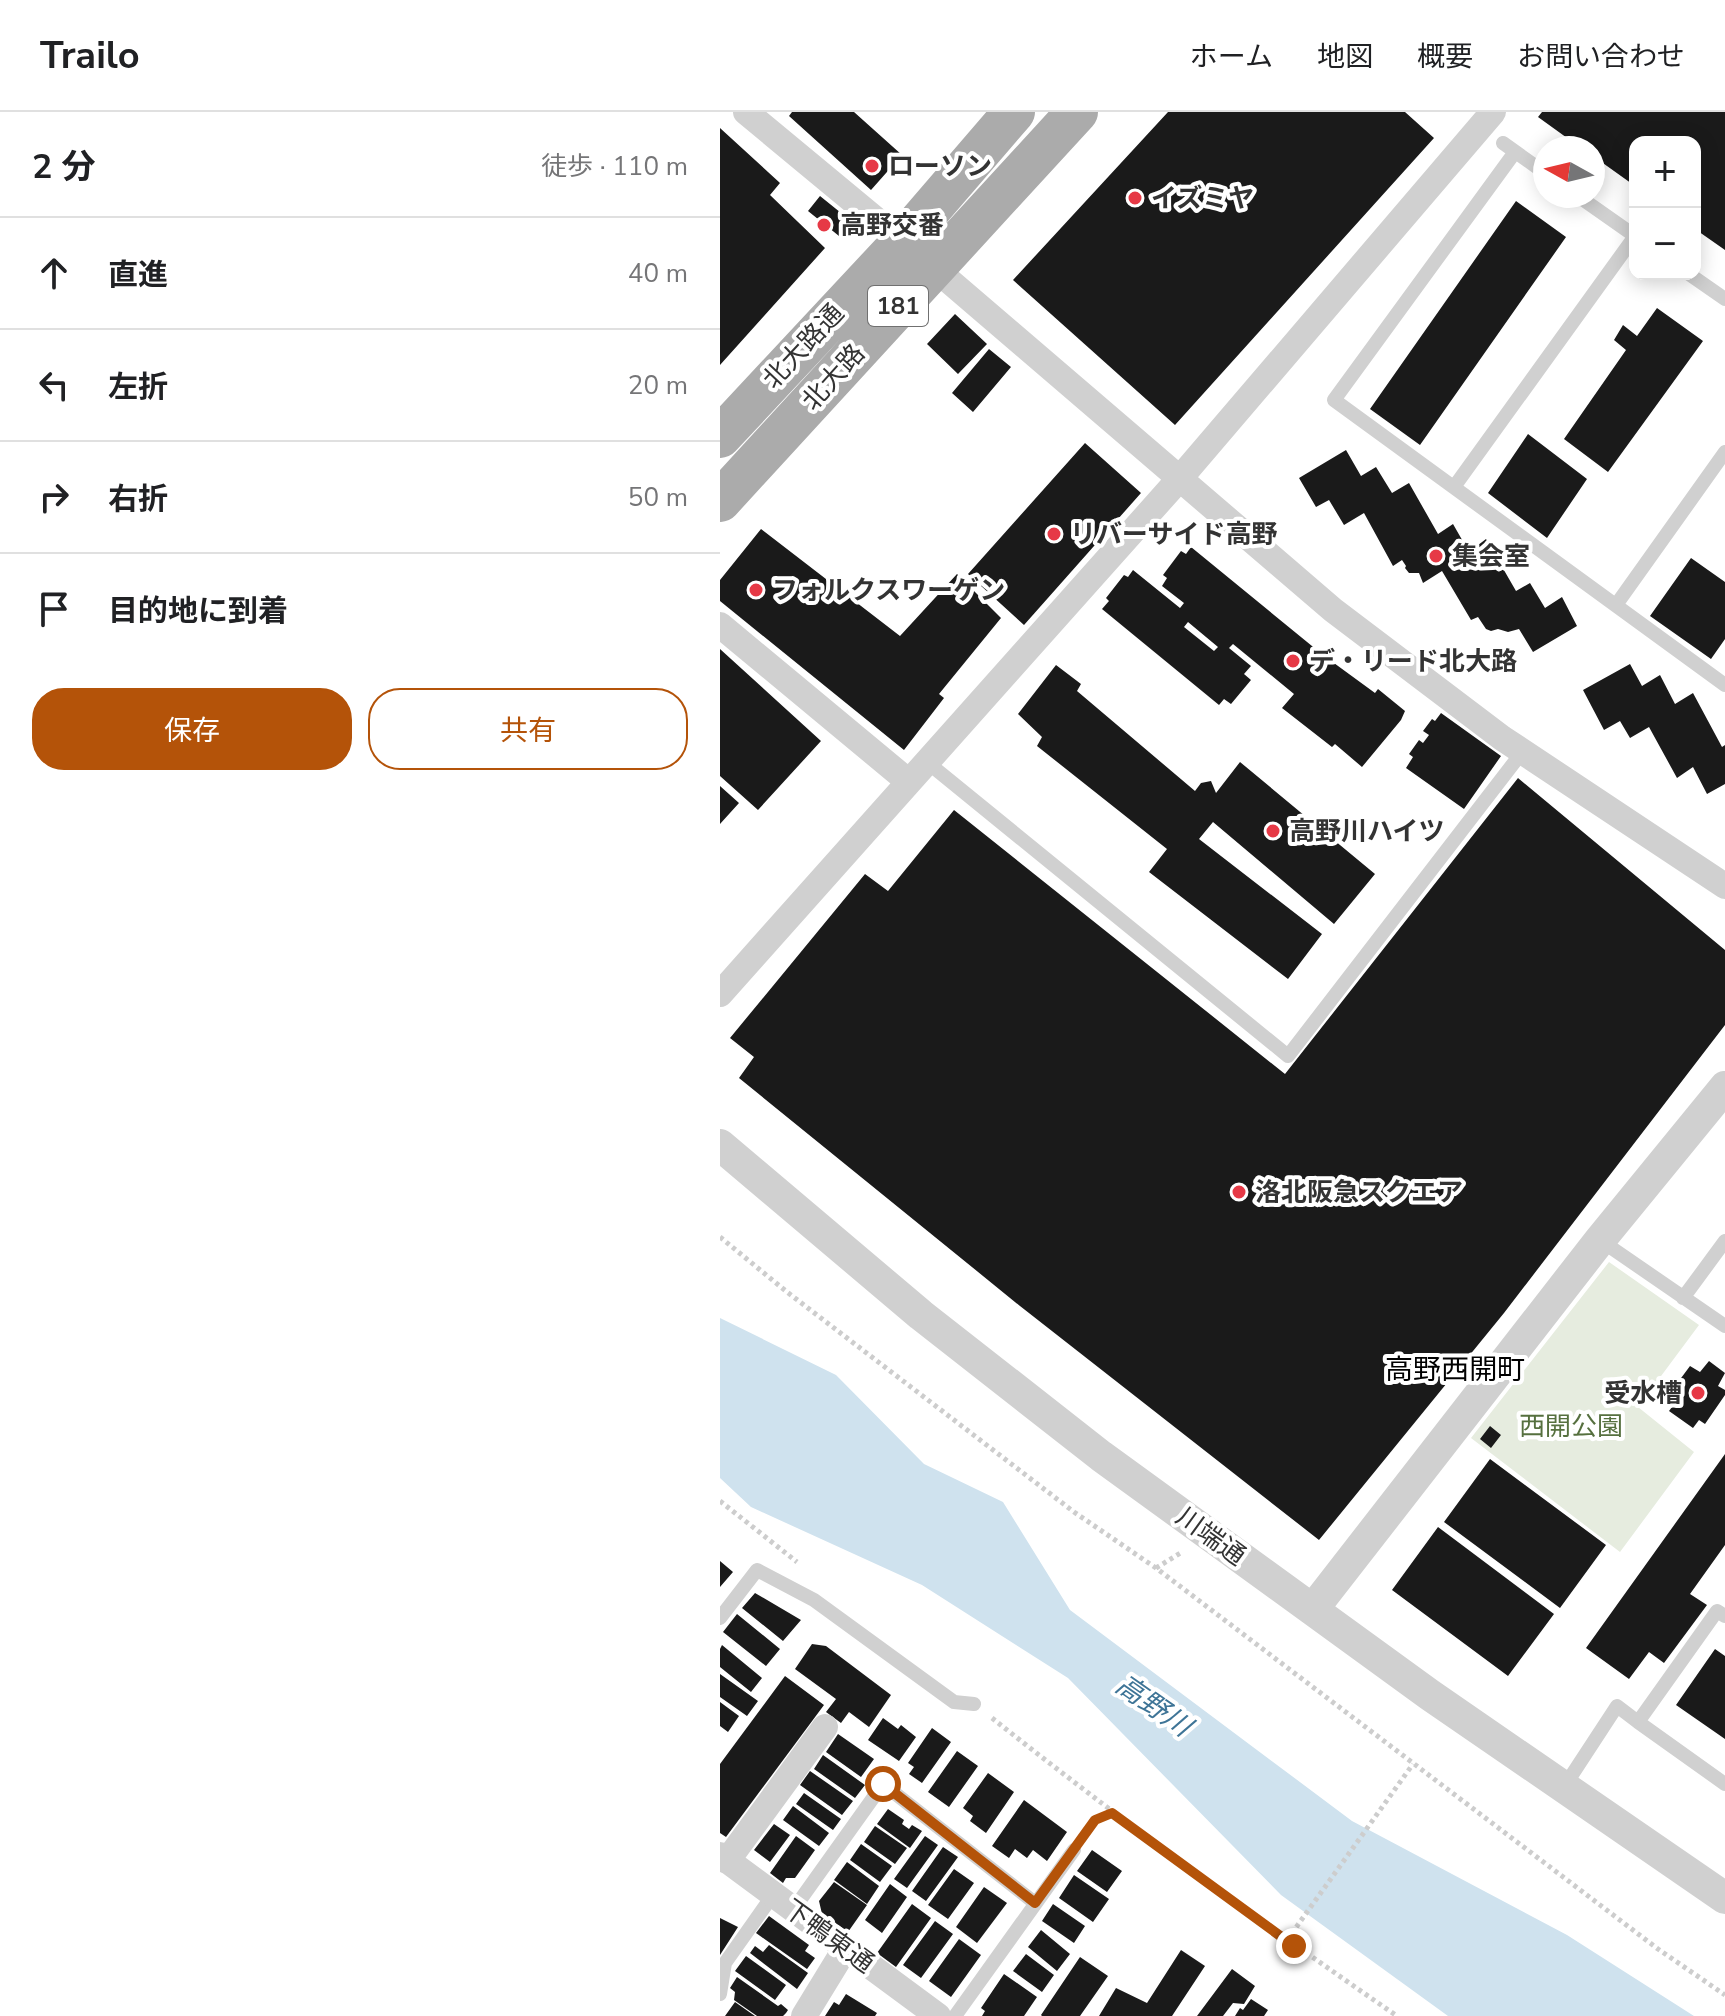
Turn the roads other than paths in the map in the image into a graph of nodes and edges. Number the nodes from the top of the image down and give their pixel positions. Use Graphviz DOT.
graph roads {
  1 [pos="746,112"];
  2 [pos="1014,112"];
  3 [pos="1077,112"];
  4 [pos="1493,112"];
  5 [pos="1503,143"];
  6 [pos="1515,152"];
  7 [pos="1533,165"];
  8 [pos="1595,208"];
  9 [pos="918,254"];
  10 [pos="1698,280"];
  11 [pos="1725,299"];
  12 [pos="720,437"];
  13 [pos="1725,452"];
  14 [pos="1181,477"];
  15 [pos="1454,487"];
  16 [pos="720,501"];
  17 [pos="1616,605"];
  18 [pos="720,625"];
  19 [pos="1725,685"];
  20 [pos="1523,751"];
  21 [pos="927,762"];
  22 [pos="909,782"];
  23 [pos="1725,886"];
  24 [pos="720,994"];
  25 [pos="1725,1087"];
  26 [pos="720,1145"];
  27 [pos="1600,1240"];
  28 [pos="1725,1241"];
  29 [pos="1683,1298"];
  30 [pos="1725,1326"];
  31 [pos="1313,1609"];
  32 [pos="1722,1609"];
  33 [pos="720,1618"];
  34 [pos="974,1704"];
  35 [pos="1638,1722"];
  36 [pos="825,1727"];
  37 [pos="1725,1784"];
  38 [pos="1564,1787"];
  39 [pos="1074,1850"];
  40 [pos="724,1858"];
  41 [pos="1725,1898"];
  42 [pos="783,1903"];
  43 [pos="1035,1903"];
  44 [pos="845,1949"];
  45 [pos="720,1994"];
  46 [pos="804,2016"];
  47 [pos="938,2016"];
  48 [pos="955,2016"];
  1 -- 9 [label="street"];
  2 -- 9 [label="main road, 北大路通 / 181"];
  3 -- 9 [label="main road, 北大路 / 181"];
  4 -- 14 [label="street"];
  5 -- 6 [label="lane"];
  6 -- 7 [label="lane"];
  6 -- 15 [label="lane"];
  8 -- 15 [label="lane"];
  9 -- 12 [label="main road, 北大路通 / 181"];
  9 -- 14 [label="street"];
  9 -- 16 [label="main road, 北大路 / 181"];
  10 -- 11 [label="lane"];
  13 -- 17 [label="lane"];
  14 -- 20 [label="street"];
  14 -- 21 [label="street"];
  15 -- 17 [label="lane"];
  17 -- 19 [label="lane"];
  18 -- 22 [label="street"];
  20 -- 21 [label="lane"];
  20 -- 23 [label="street"];
  21 -- 22 [label="street"];
  22 -- 24 [label="street"];
  25 -- 27 [label="street"];
  26 -- 31 [label="street, 川端通"];
  27 -- 29 [label="lane"];
  27 -- 31 [label="street"];
  28 -- 29 [label="lane"];
  29 -- 30 [label="lane"];
  31 -- 38 [label="street, 川端通"];
  32 -- 35 [label="lane"];
  33 -- 34 [label="lane"];
  35 -- 37 [label="lane"];
  35 -- 38 [label="lane"];
  36 -- 40 [label="street"];
  38 -- 41 [label="street, 川端通"];
  39 -- 43 [label="lane"];
  40 -- 42 [label="street, 下鴨東通"];
  42 -- 43 [label="lane"];
  42 -- 44 [label="street, 下鴨東通"];
  42 -- 45 [label="lane"];
  43 -- 48 [label="lane"];
  44 -- 46 [label="street"];
  44 -- 47 [label="street, 下鴨東通"];
}
